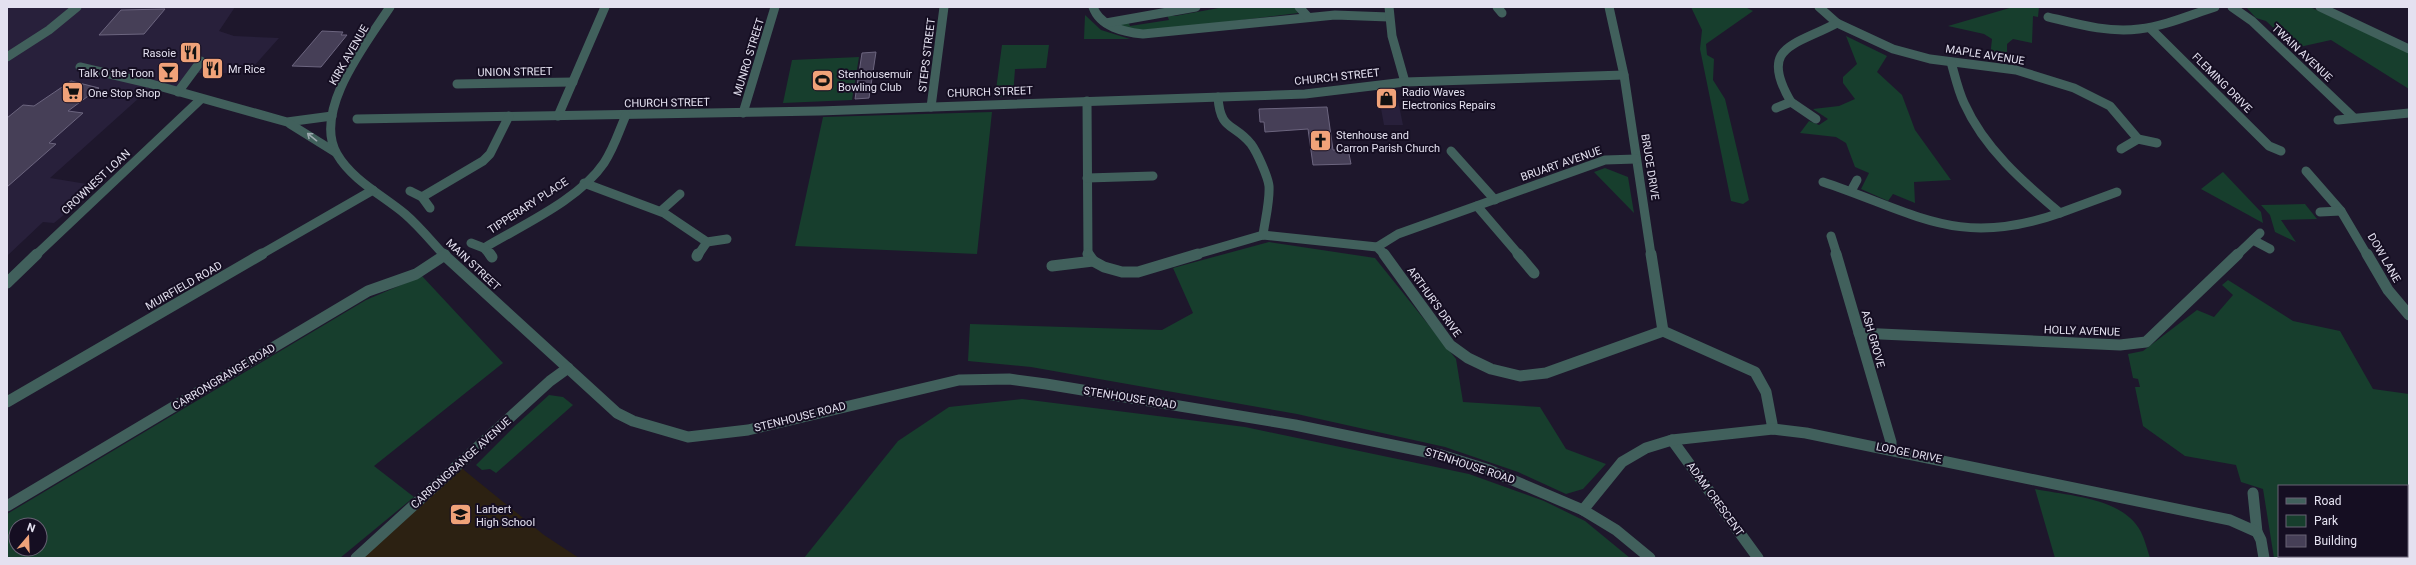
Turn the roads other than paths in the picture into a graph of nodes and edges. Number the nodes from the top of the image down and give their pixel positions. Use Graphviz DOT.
graph roads {
  1 [pos="77,7"];
  2 [pos="390,7"];
  3 [pos="606,7"];
  4 [pos="775,7"];
  5 [pos="944,7"];
  6 [pos="1093,7"];
  7 [pos="1196,7"];
  8 [pos="1299,7"];
  9 [pos="1389,7"];
  10 [pos="1609,7"];
  11 [pos="1818,7"];
  12 [pos="2215,7"];
  13 [pos="2232,7"];
  14 [pos="2320,7"];
  15 [pos="1308,17"];
  16 [pos="1389,17"];
  17 [pos="2048,17"];
  18 [pos="1837,22"];
  19 [pos="1106,23"];
  20 [pos="2150,28"];
  21 [pos="2409,49"];
  22 [pos="7,57"];
  23 [pos="201,61"];
  24 [pos="1951,62"];
  25 [pos="80,67"];
  26 [pos="1624,75"];
  27 [pos="573,82"];
  28 [pos="1405,82"];
  29 [pos="456,84"];
  30 [pos="178,92"];
  31 [pos="1218,97"];
  32 [pos="201,99"];
  33 [pos="1087,101"];
  34 [pos="1790,102"];
  35 [pos="931,107"];
  36 [pos="1776,108"];
  37 [pos="743,113"];
  38 [pos="2409,113"];
  39 [pos="332,116"];
  40 [pos="509,116"];
  41 [pos="558,116"];
  42 [pos="626,116"];
  43 [pos="2354,118"];
  44 [pos="357,119"];
  45 [pos="1816,119"];
  46 [pos="2338,120"];
  47 [pos="288,122"];
  48 [pos="2138,139"];
  49 [pos="2156,143"];
  50 [pos="2122,149"];
  51 [pos="1451,151"];
  52 [pos="2281,151"];
  53 [pos="335,152"];
  54 [pos="1636,159"];
  55 [pos="2306,171"];
  56 [pos="1153,176"];
  57 [pos="1087,178"];
  58 [pos="1857,180"];
  59 [pos="1823,182"];
  60 [pos="584,183"];
  61 [pos="373,190"];
  62 [pos="1851,190"];
  63 [pos="410,191"];
  64 [pos="2117,192"];
  65 [pos="680,194"];
  66 [pos="422,197"];
  67 [pos="1495,200"];
  68 [pos="1477,206"];
  69 [pos="430,208"];
  70 [pos="662,210"];
  71 [pos="2341,210"];
  72 [pos="2320,212"];
  73 [pos="2060,213"];
  74 [pos="1263,235"];
  75 [pos="1831,236"];
  76 [pos="727,239"];
  77 [pos="707,242"];
  78 [pos="470,243"];
  79 [pos="1377,247"];
  80 [pos="484,248"];
  81 [pos="2270,249"];
  82 [pos="445,256"];
  83 [pos="697,256"];
  84 [pos="492,257"];
  85 [pos="1093,261"];
  86 [pos="1052,266"];
  87 [pos="1534,273"];
  88 [pos="7,283"];
  89 [pos="2409,315"];
  90 [pos="1662,331"];
  91 [pos="1859,333"];
  92 [pos="568,368"];
  93 [pos="597,395"];
  94 [pos="7,402"];
  95 [pos="1773,430"];
  96 [pos="1672,440"];
  97 [pos="1891,450"];
  98 [pos="2253,493"];
  99 [pos="7,506"];
  100 [pos="1583,510"];
  101 [pos="2257,532"];
  102 [pos="356,558"];
  103 [pos="1650,558"];
  104 [pos="1758,558"];
  105 [pos="2264,558"];
  1 -- 22 [label="street"];
  2 -- 39 [label="street, KIRK AVENUE"];
  3 -- 27 [label="street"];
  4 -- 37 [label="street, MUNRO STREET"];
  5 -- 35 [label="street, STEPS STREET"];
  6 -- 19 [label="street"];
  7 -- 19 [label="street"];
  8 -- 15 [label="street"];
  9 -- 16 [label="street"];
  10 -- 26 [label="street, BRUCE DRIVE"];
  11 -- 18 [label="street, MAPLE AVENUE"];
  12 -- 20 [label="street"];
  13 -- 43 [label="street, TWAIN AVENUE"];
  14 -- 21 [label="street"];
  15 -- 16 [label="street"];
  15 -- 19 [label="street"];
  16 -- 28 [label="street"];
  17 -- 20 [label="street"];
  18 -- 24 [label="street, MAPLE AVENUE"];
  18 -- 34 [label="street"];
  20 -- 52 [label="street, FLEMING DRIVE"];
  23 -- 30 [label="street"];
  24 -- 48 [label="street, MAPLE AVENUE"];
  24 -- 73 [label="street"];
  25 -- 30 [label="street, MAIN STREET"];
  26 -- 28 [label="street, CHURCH STREET"];
  26 -- 54 [label="street, BRUCE DRIVE"];
  27 -- 29 [label="street, UNION STREET"];
  27 -- 41 [label="street"];
  28 -- 31 [label="street, CHURCH STREET"];
  30 -- 32 [label="street, MAIN STREET"];
  31 -- 33 [label="street, CHURCH STREET"];
  31 -- 74 [label="street"];
  32 -- 47 [label="street, MAIN STREET"];
  32 -- 88 [label="street, CROWNEST LOAN"];
  33 -- 35 [label="street, CHURCH STREET"];
  33 -- 57 [label="street"];
  34 -- 36 [label="street"];
  34 -- 45 [label="street"];
  35 -- 37 [label="street, CHURCH STREET"];
  37 -- 42 [label="street, CHURCH STREET"];
  38 -- 43 [label="street"];
  39 -- 47 [label="street, MAIN STREET"];
  39 -- 53 [label="street"];
  40 -- 41 [label="street, CHURCH STREET"];
  40 -- 44 [label="street, CHURCH STREET"];
  40 -- 66 [label="street"];
  41 -- 42 [label="street, CHURCH STREET"];
  42 -- 60 [label="street, TIPPERARY PLACE"];
  43 -- 46 [label="street"];
  53 -- 47 [label="street, MAIN STREET, one-way"];
  48 -- 49 [label="street"];
  48 -- 50 [label="street"];
  51 -- 67 [label="street"];
  53 -- 61 [label="street, MAIN STREET"];
  54 -- 67 [label="street, BRUART AVENUE"];
  54 -- 90 [label="street, BRUCE DRIVE"];
  55 -- 71 [label="street, DOW LANE"];
  56 -- 57 [label="street"];
  57 -- 85 [label="street"];
  58 -- 62 [label="street"];
  59 -- 62 [label="street"];
  60 -- 70 [label="street, TIPPERARY PLACE"];
  60 -- 80 [label="street, TIPPERARY PLACE"];
  61 -- 82 [label="street, MAIN STREET"];
  61 -- 94 [label="street, MUIRFIELD ROAD"];
  62 -- 73 [label="street"];
  63 -- 66 [label="street"];
  64 -- 73 [label="street"];
  65 -- 70 [label="street"];
  66 -- 69 [label="street"];
  67 -- 68 [label="street, BRUART AVENUE"];
  68 -- 79 [label="street, BRUART AVENUE"];
  68 -- 87 [label="street"];
  70 -- 77 [label="street, TIPPERARY PLACE"];
  71 -- 72 [label="street"];
  71 -- 89 [label="street, DOW LANE"];
  74 -- 79 [label="street"];
  74 -- 85 [label="street"];
  75 -- 91 [label="street, ASH GROVE"];
  76 -- 77 [label="street"];
  77 -- 83 [label="street"];
  78 -- 80 [label="street, TIPPERARY PLACE"];
  79 -- 90 [label="street, ARTHUR'S DRIVE"];
  80 -- 84 [label="street, TIPPERARY PLACE"];
  81 -- 91 [label="street, HOLLY AVENUE"];
  82 -- 92 [label="street, MAIN STREET"];
  82 -- 99 [label="street, CARRONGRANGE ROAD"];
  85 -- 86 [label="street"];
  90 -- 95 [label="street"];
  91 -- 97 [label="street, ASH GROVE"];
  92 -- 93 [label="street, MAIN STREET"];
  92 -- 102 [label="street, CARRONGRANGE AVENUE"];
  93 -- 100 [label="street, STENHOUSE ROAD"];
  95 -- 96 [label="street, LODGE DRIVE"];
  95 -- 97 [label="street, LODGE DRIVE"];
  96 -- 100 [label="street, LODGE DRIVE"];
  96 -- 104 [label="street, ADAM CRESCENT"];
  97 -- 101 [label="street, LODGE DRIVE"];
  98 -- 101 [label="street"];
  100 -- 103 [label="street, STENHOUSE ROAD"];
  101 -- 105 [label="street"];
}
